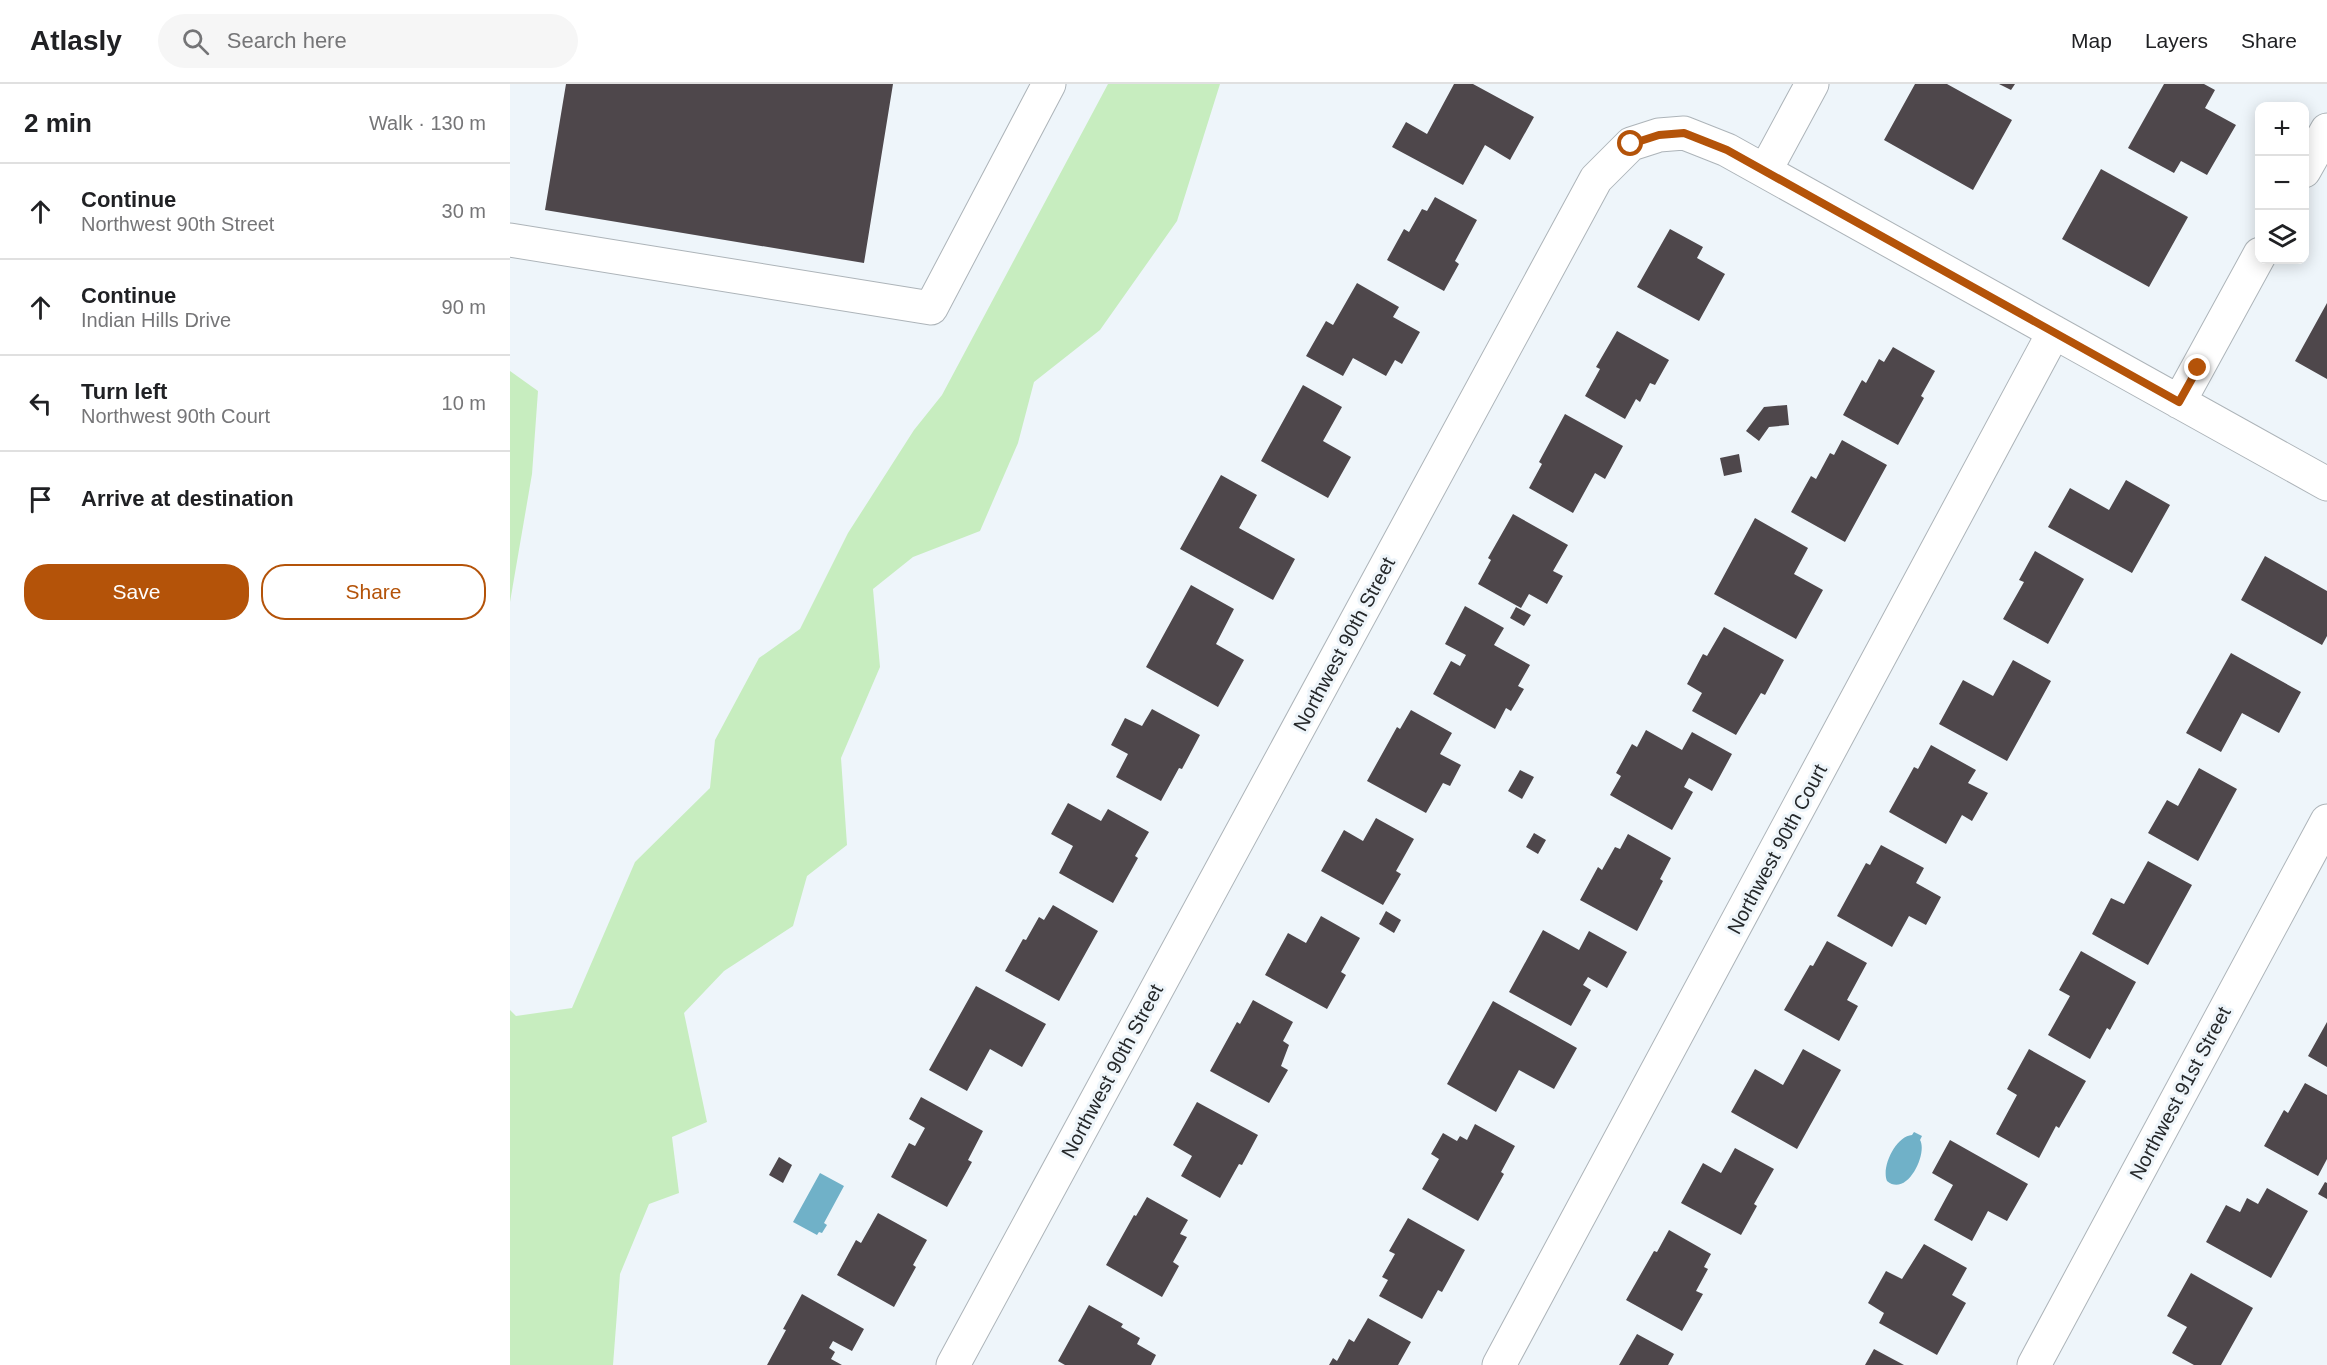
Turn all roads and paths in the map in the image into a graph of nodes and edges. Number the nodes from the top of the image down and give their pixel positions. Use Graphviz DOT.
graph roads {
  1 [pos="1812,84"];
  2 [pos="1045,85"];
  3 [pos="2327,130"];
  4 [pos="2309,162"];
  5 [pos="1765,171"];
  6 [pos="510,240"];
  7 [pos="2255,261"];
  8 [pos="2054,332"];
  9 [pos="2179,402"];
  10 [pos="2327,484"];
  11 [pos="2327,821"];
  12 [pos="953,1365"];
  13 [pos="1498,1365"];
  14 [pos="2034,1365"];
  1 -- 5 [label="street"];
  2 -- 6 [label="street"];
  3 -- 4 [label="street"];
  5 -- 8 [label="street, Northwest 90th Street"];
  5 -- 12 [label="street, Northwest 90th Street"];
  7 -- 9 [label="street"];
  8 -- 9 [label="street, Northwest 90th Street"];
  8 -- 13 [label="street, Northwest 90th Court"];
  9 -- 10 [label="street, Northwest 90th Street"];
  11 -- 14 [label="street, Northwest 91st Street"];
}
